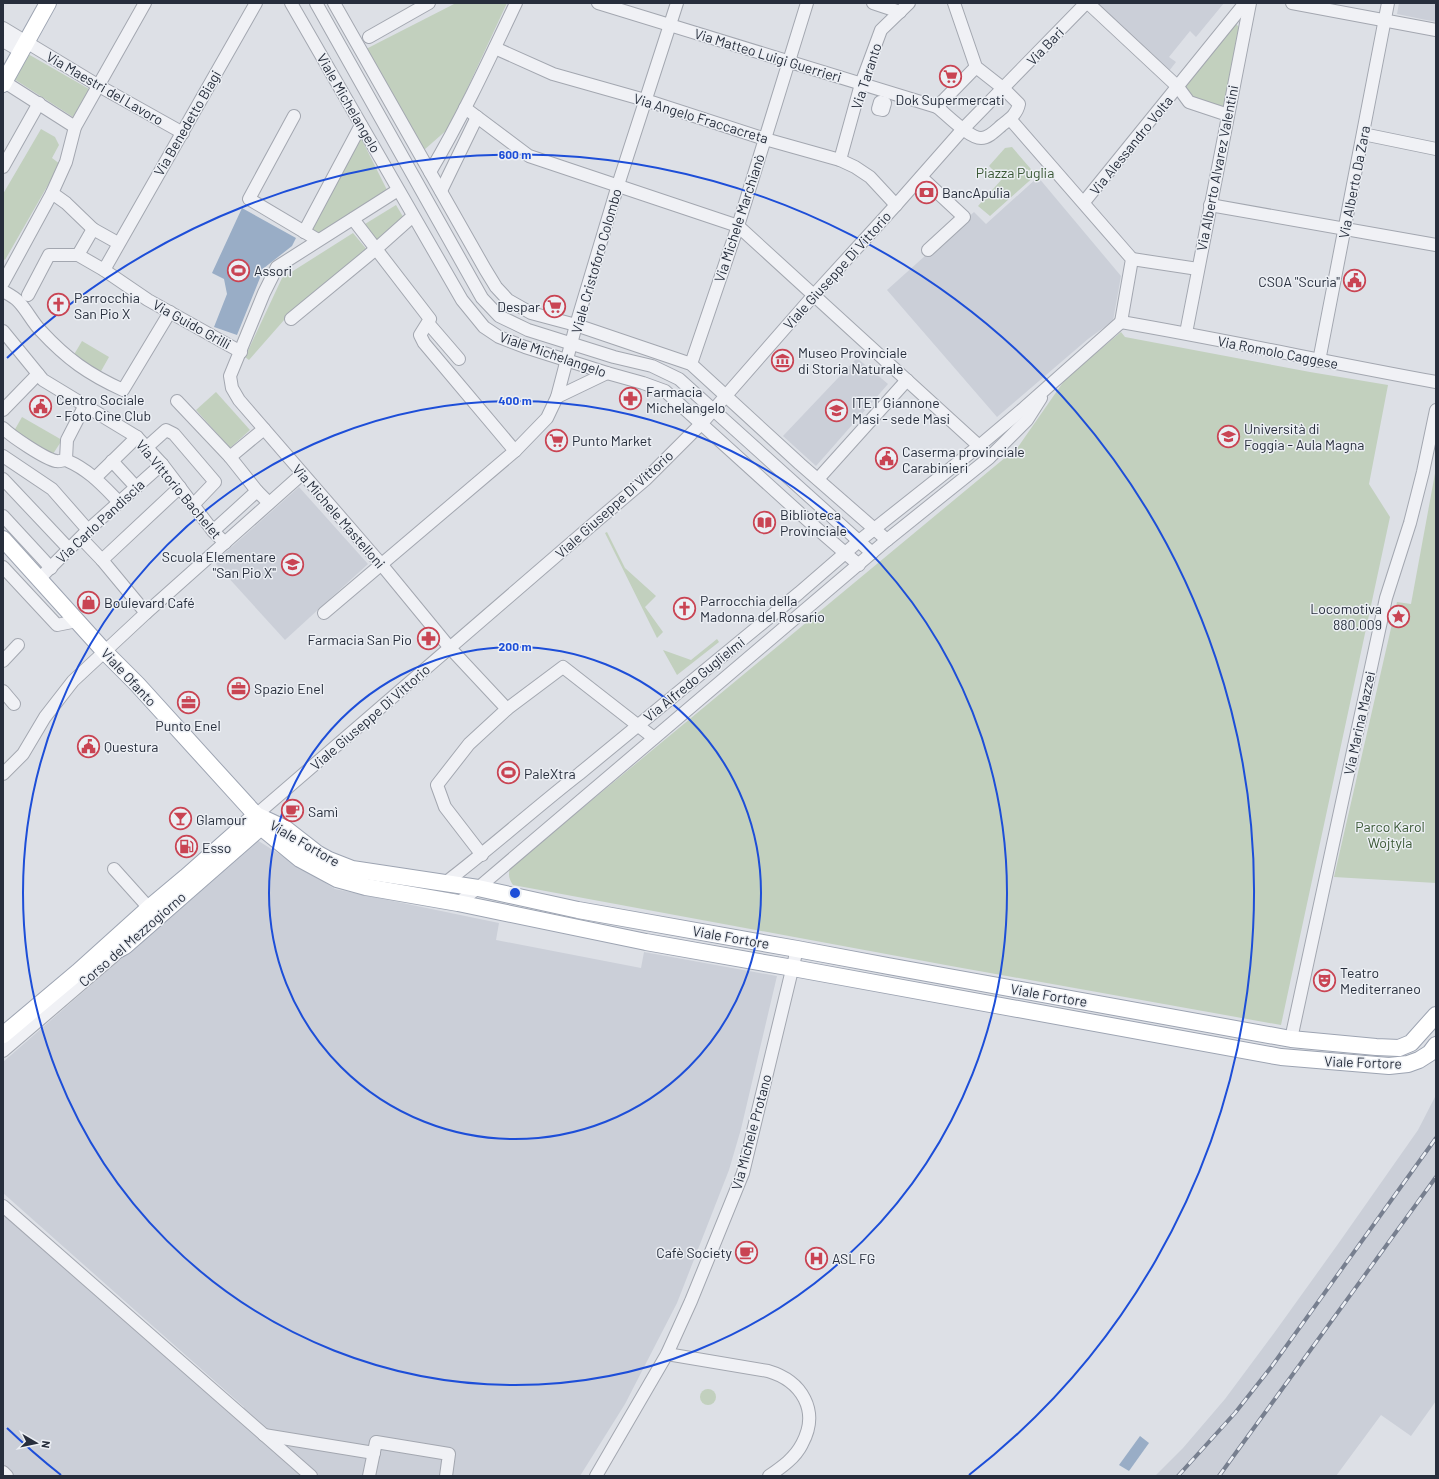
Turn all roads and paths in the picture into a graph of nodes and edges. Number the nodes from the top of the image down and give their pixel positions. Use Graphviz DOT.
graph roads {
  1 [pos="48,3"];
  2 [pos="145,3"];
  3 [pos="256,3"];
  4 [pos="291,3"];
  5 [pos="316,3"];
  6 [pos="334,3"];
  7 [pos="429,3"];
  8 [pos="516,3"];
  9 [pos="600,3"];
  10 [pos="677,3"];
  11 [pos="807,3"];
  12 [pos="873,3"];
  13 [pos="909,3"];
  14 [pos="954,3"];
  15 [pos="1087,3"];
  16 [pos="1245,3"];
  17 [pos="1250,3"];
  18 [pos="1292,3"];
  19 [pos="1388,3"];
  20 [pos="900,12"];
  21 [pos="1385,21"];
  22 [pos="670,25"];
  23 [pos="3,28"];
  24 [pos="1436,30"];
  25 [pos="369,37"];
  26 [pos="3,41"];
  27 [pos="24,47"];
  28 [pos="495,48"];
  29 [pos="789,62"];
  30 [pos="976,67"];
  31 [pos="3,82"];
  32 [pos="861,84"];
  33 [pos="99,86"];
  34 [pos="1178,87"];
  35 [pos="1004,89"];
  36 [pos="645,100"];
  37 [pos="39,103"];
  38 [pos="937,107"];
  39 [pos="465,108"];
  40 [pos="294,116"];
  41 [pos="1228,116"];
  42 [pos="476,117"];
  43 [pos="1010,119"];
  44 [pos="361,125"];
  45 [pos="76,127"];
  46 [pos="963,129"];
  47 [pos="183,133"];
  48 [pos="1363,134"];
  49 [pos="765,139"];
  50 [pos="1436,149"];
  51 [pos="840,160"];
  52 [pos="3,167"];
  53 [pos="430,172"];
  54 [pos="921,177"];
  55 [pos="618,185"];
  56 [pos="398,190"];
  57 [pos="441,191"];
  58 [pos="52,193"];
  59 [pos="1084,202"];
  60 [pos="896,205"];
  61 [pos="1210,205"];
  62 [pos="413,216"];
  63 [pos="353,219"];
  64 [pos="738,226"];
  65 [pos="93,229"];
  66 [pos="1344,229"];
  67 [pos="304,232"];
  68 [pos="318,240"];
  69 [pos="118,243"];
  70 [pos="1436,246"];
  71 [pos="376,249"];
  72 [pos="928,250"];
  73 [pos="78,255"];
  74 [pos="1132,259"];
  75 [pos="6,267"];
  76 [pos="1198,269"];
  77 [pos="104,270"];
  78 [pos="3,283"];
  79 [pos="3,291"];
  80 [pos="479,294"];
  81 [pos="28,295"];
  82 [pos="813,296"];
  83 [pos="462,300"];
  84 [pos="170,312"];
  85 [pos="291,319"];
  86 [pos="1121,322"];
  87 [pos="428,323"];
  88 [pos="576,325"];
  89 [pos="3,331"];
  90 [pos="1186,333"];
  91 [pos="572,344"];
  92 [pos="241,352"];
  93 [pos="458,359"];
  94 [pos="567,360"];
  95 [pos="1319,360"];
  96 [pos="691,364"];
  97 [pos="607,373"];
  98 [pos="38,374"];
  99 [pos="907,380"];
  100 [pos="1052,382"];
  101 [pos="1436,382"];
  102 [pos="726,396"];
  103 [pos="557,397"];
  104 [pos="177,402"];
  105 [pos="85,405"];
  106 [pos="3,410"];
  107 [pos="714,410"];
  108 [pos="1436,410"];
  109 [pos="702,423"];
  110 [pos="3,428"];
  111 [pos="264,429"];
  112 [pos="137,437"];
  113 [pos="979,446"];
  114 [pos="147,447"];
  115 [pos="515,451"];
  116 [pos="3,456"];
  117 [pos="230,457"];
  118 [pos="66,459"];
  119 [pos="112,461"];
  120 [pos="162,464"];
  121 [pos="302,474"];
  122 [pos="95,478"];
  123 [pos="3,479"];
  124 [pos="818,479"];
  125 [pos="136,486"];
  126 [pos="180,487"];
  127 [pos="923,490"];
  128 [pos="257,491"];
  129 [pos="119,502"];
  130 [pos="269,503"];
  131 [pos="933,503"];
  132 [pos="193,505"];
  133 [pos="3,516"];
  134 [pos="875,529"];
  135 [pos="213,531"];
  136 [pos="85,534"];
  137 [pos="3,539"];
  138 [pos="887,540"];
  139 [pos="859,541"];
  140 [pos="225,543"];
  141 [pos="69,549"];
  142 [pos="872,553"];
  143 [pos="845,554"];
  144 [pos="102,560"];
  145 [pos="381,564"];
  146 [pos="859,565"];
  147 [pos="3,567"];
  148 [pos="45,574"];
  149 [pos="146,613"];
  150 [pos="324,613"];
  151 [pos="77,621"];
  152 [pos="18,645"];
  153 [pos="450,648"];
  154 [pos="105,652"];
  155 [pos="3,661"];
  156 [pos="3,691"];
  157 [pos="14,704"];
  158 [pos="507,708"];
  159 [pos="637,726"];
  160 [pos="654,738"];
  161 [pos="3,774"];
  162 [pos="258,821"];
  163 [pos="482,855"];
  164 [pos="114,869"];
  165 [pos="445,883"];
  166 [pos="478,888"];
  167 [pos="458,903"];
  168 [pos="149,908"];
  169 [pos="651,924"];
  170 [pos="646,942"];
  171 [pos="125,946"];
  172 [pos="797,949"];
  173 [pos="793,968"];
  174 [pos="78,972"];
  175 [pos="1436,1015"];
  176 [pos="40,1019"];
  177 [pos="3,1035"];
  178 [pos="1291,1038"];
  179 [pos="1436,1045"];
  180 [pos="3,1051"];
  181 [pos="1281,1057"];
  182 [pos="3,1206"];
  183 [pos="667,1354"];
  184 [pos="264,1435"];
  185 [pos="374,1452"];
  186 [pos="3,1472"];
  187 [pos="7,1476"];
  188 [pos="310,1476"];
  189 [pos="369,1476"];
  190 [pos="446,1476"];
  191 [pos="596,1476"];
  192 [pos="769,1476"];
  1 -- 27 [label="main road"];
  2 -- 33 [label="street"];
  3 -- 47 [label="street, Via Benedetto Biagi"];
  4 -- 44 [label="street, Viale Michelangelo"];
  5 -- 80 [label="street, Viale Michelangelo"];
  6 -- 53 [label="street"];
  7 -- 25 [label="street"];
  8 -- 28 [label="street"];
  9 -- 22 [label="street, Via Matteo Luigi Guerrieri"];
  10 -- 22 [label="street, Viale Cristoforo Colombo"];
  11 -- 29 [label="street, Via Michele Marchianò"];
  12 -- 20 [label="street"];
  13 -- 20 [label="street, Via Taranto"];
  14 -- 30 [label="street"];
  15 -- 34 [label="street"];
  15 -- 35 [label="street, Via Bari"];
  16 -- 34 [label="street, Via Alessandro Volta"];
  17 -- 41 [label="street, Via Alberto Alvarez Valentini"];
  18 -- 21 [label="street"];
  19 -- 21 [label="street, Via Alberto Da Zara"];
  20 -- 32 [label="street, Via Taranto"];
  21 -- 24 [label="street"];
  21 -- 48 [label="street, Via Alberto Da Zara"];
  22 -- 29 [label="street, Via Matteo Luigi Guerrieri"];
  22 -- 36 [label="street, Viale Cristoforo Colombo"];
  23 -- 27 [label="street"];
  26 -- 27 [label="street"];
  27 -- 31 [label="main road"];
  27 -- 33 [label="street, Via Maestri del Lavoro"];
  28 -- 36 [label="street, Via Angelo Fraccacreta"];
  28 -- 39 [label="street"];
  29 -- 32 [label="street, Via Matteo Luigi Guerrieri"];
  29 -- 49 [label="street, Via Michele Marchianò"];
  30 -- 35 [label="street"];
  30 -- 38 [label="street"];
  31 -- 37 [label="street"];
  32 -- 38 [label="street, Via Matteo Luigi Guerrieri"];
  32 -- 51 [label="street, Via Taranto"];
  33 -- 45 [label="street"];
  33 -- 47 [label="street, Via Maestri del Lavoro"];
  34 -- 41 [label="street"];
  34 -- 59 [label="street, Via Alessandro Volta"];
  35 -- 43 [label="street"];
  35 -- 46 [label="street, Viale Giuseppe Di Vittorio"];
  36 -- 49 [label="street, Via Angelo Fraccacreta"];
  36 -- 55 [label="street, Viale Cristoforo Colombo"];
  37 -- 45 [label="street"];
  37 -- 52 [label="street"];
  38 -- 46 [label="street"];
  39 -- 42 [label="street"];
  39 -- 53 [label="street"];
  40 -- 67 [label="street"];
  41 -- 61 [label="street, Via Alberto Alvarez Valentini"];
  42 -- 55 [label="street"];
  42 -- 57 [label="street"];
  43 -- 46 [label="street"];
  43 -- 59 [label="street"];
  44 -- 56 [label="street, Viale Michelangelo"];
  44 -- 67 [label="street"];
  45 -- 58 [label="street"];
  46 -- 54 [label="street, Viale Giuseppe Di Vittorio"];
  47 -- 69 [label="street, Via Benedetto Biagi"];
  48 -- 50 [label="street"];
  48 -- 66 [label="street, Via Alberto Da Zara"];
  49 -- 51 [label="street, Via Angelo Fraccacreta"];
  49 -- 64 [label="street, Via Michele Marchianò"];
  51 -- 60 [label="street, Via Angelo Fraccacreta"];
  53 -- 57 [label="street"];
  54 -- 60 [label="street, Viale Giuseppe Di Vittorio"];
  54 -- 72 [label="street"];
  55 -- 64 [label="street"];
  55 -- 88 [label="street, Viale Cristoforo Colombo"];
  56 -- 62 [label="street, Viale Michelangelo"];
  56 -- 63 [label="street, Via Michele Mastelloni"];
  57 -- 88 [label="street"];
  58 -- 65 [label="street"];
  58 -- 75 [label="street"];
  59 -- 74 [label="street"];
  60 -- 82 [label="street, Viale Giuseppe Di Vittorio"];
  61 -- 66 [label="street"];
  61 -- 76 [label="street, Via Alberto Alvarez Valentini"];
  62 -- 71 [label="street"];
  62 -- 83 [label="street, Viale Michelangelo"];
  63 -- 68 [label="street, Via Michele Mastelloni"];
  63 -- 71 [label="street"];
  64 -- 82 [label="street"];
  64 -- 96 [label="street, Via Michele Marchianò"];
  65 -- 69 [label="street"];
  65 -- 73 [label="street"];
  66 -- 70 [label="street"];
  66 -- 95 [label="street, Via Alberto Da Zara"];
  67 -- 68 [label="street"];
  68 -- 92 [label="street, Via Michele Mastelloni"];
  69 -- 77 [label="street, Via Benedetto Biagi"];
  71 -- 85 [label="street"];
  71 -- 87 [label="street"];
  73 -- 77 [label="street, Via Guido Grilli"];
  73 -- 81 [label="street"];
  74 -- 76 [label="street"];
  74 -- 86 [label="street"];
  75 -- 78 [label="street"];
  76 -- 90 [label="street, Via Alberto Alvarez Valentini"];
  77 -- 84 [label="street, Via Guido Grilli"];
  79 -- 84 [label="street"];
  80 -- 83 [label="street"];
  80 -- 91 [label="street, Viale Michelangelo"];
  82 -- 99 [label="street"];
  82 -- 102 [label="street, Viale Giuseppe Di Vittorio"];
  83 -- 94 [label="street, Viale Michelangelo"];
  84 -- 92 [label="street, Via Guido Grilli"];
  86 -- 90 [label="street, Via Romolo Caggese"];
  86 -- 100 [label="street, Via Alfredo Guglielmi"];
  87 -- 93 [label="street"];
  87 -- 115 [label="street"];
  88 -- 91 [label="street, Viale Cristoforo Colombo"];
  88 -- 96 [label="street"];
  89 -- 98 [label="street, Via Vittorio Bachelet"];
  90 -- 95 [label="street, Via Romolo Caggese"];
  91 -- 94 [label="street, Viale Cristoforo Colombo"];
  91 -- 107 [label="street, Viale Michelangelo"];
  92 -- 111 [label="street, Via Michele Mastelloni"];
  94 -- 97 [label="street, Viale Michelangelo"];
  94 -- 103 [label="street, Viale Cristoforo Colombo"];
  95 -- 101 [label="street, Via Romolo Caggese"];
  96 -- 102 [label="street"];
  97 -- 103 [label="street"];
  97 -- 109 [label="street, Viale Michelangelo"];
  98 -- 105 [label="street, Via Vittorio Bachelet"];
  98 -- 106 [label="street"];
  99 -- 113 [label="street"];
  99 -- 124 [label="street"];
  100 -- 113 [label="street, Via Alfredo Guglielmi"];
  100 -- 131 [label="street, Via Alfredo Guglielmi"];
  102 -- 107 [label="street, Viale Giuseppe Di Vittorio"];
  102 -- 124 [label="street"];
  103 -- 115 [label="street, Viale Cristoforo Colombo"];
  104 -- 117 [label="street"];
  105 -- 112 [label="street, Via Vittorio Bachelet"];
  105 -- 118 [label="street"];
  107 -- 109 [label="street, Viale Giuseppe Di Vittorio"];
  107 -- 139 [label="street, Viale Michelangelo"];
  108 -- 178 [label="street, Via Marina Mazzei"];
  109 -- 143 [label="street, Viale Michelangelo"];
  109 -- 153 [label="street, Viale Giuseppe Di Vittorio"];
  110 -- 118 [label="street"];
  111 -- 117 [label="street"];
  111 -- 121 [label="street, Via Michele Mastelloni"];
  112 -- 114 [label="street, Via Vittorio Bachelet"];
  112 -- 119 [label="street"];
  113 -- 127 [label="street, Via Alfredo Guglielmi"];
  114 -- 120 [label="street, Via Vittorio Bachelet"];
  114 -- 132 [label="street"];
  115 -- 145 [label="street, Viale Cristoforo Colombo"];
  116 -- 136 [label="street"];
  117 -- 128 [label="street"];
  118 -- 122 [label="street"];
  119 -- 122 [label="street"];
  119 -- 125 [label="street"];
  120 -- 125 [label="street, Via Carlo Pandiscia"];
  120 -- 126 [label="street, Via Vittorio Bachelet"];
  121 -- 130 [label="street"];
  121 -- 145 [label="street, Via Michele Mastelloni"];
  122 -- 129 [label="street"];
  123 -- 141 [label="street"];
  124 -- 134 [label="street"];
  125 -- 129 [label="street, Via Carlo Pandiscia"];
  126 -- 132 [label="street, Via Vittorio Bachelet"];
  126 -- 144 [label="street"];
  127 -- 131 [label="street"];
  127 -- 134 [label="street, Via Alfredo Guglielmi"];
  128 -- 130 [label="street"];
  128 -- 135 [label="street"];
  129 -- 136 [label="street, Via Carlo Pandiscia"];
  130 -- 140 [label="street"];
  131 -- 138 [label="street, Via Alfredo Guglielmi"];
  132 -- 135 [label="street, Via Vittorio Bachelet"];
  133 -- 148 [label="street"];
  134 -- 138 [label="street"];
  134 -- 139 [label="street, Via Alfredo Guglielmi"];
  135 -- 140 [label="street, Via Vittorio Bachelet"];
  136 -- 141 [label="street, Via Carlo Pandiscia"];
  136 -- 144 [label="street"];
  137 -- 148 [label="main road, Viale Ofanto"];
  138 -- 142 [label="street, Via Alfredo Guglielmi"];
  139 -- 142 [label="street, Viale Michelangelo"];
  139 -- 143 [label="street, Via Alfredo Guglielmi"];
  140 -- 149 [label="street"];
  141 -- 148 [label="street, Via Carlo Pandiscia"];
  142 -- 146 [label="street, Via Alfredo Guglielmi"];
  143 -- 146 [label="street, Viale Michelangelo"];
  143 -- 159 [label="street, Via Alfredo Guglielmi"];
  144 -- 149 [label="street"];
  145 -- 150 [label="street, Viale Cristoforo Colombo"];
  145 -- 153 [label="street, Via Michele Mastelloni"];
  146 -- 160 [label="street, Via Alfredo Guglielmi"];
  147 -- 151 [label="street"];
  148 -- 151 [label="main road, Viale Ofanto"];
  149 -- 154 [label="street"];
  151 -- 154 [label="main road, Viale Ofanto"];
  152 -- 155 [label="street"];
  153 -- 158 [label="street, Via Michele Mastelloni"];
  153 -- 162 [label="street, Viale Giuseppe Di Vittorio"];
  154 -- 161 [label="street"];
  154 -- 162 [label="main road, Viale Ofanto"];
  156 -- 157 [label="street"];
  158 -- 159 [label="street"];
  158 -- 163 [label="street"];
  159 -- 160 [label="street"];
  159 -- 163 [label="street, Via Alfredo Guglielmi"];
  160 -- 166 [label="street, Via Alfredo Guglielmi"];
  162 -- 165 [label="main road, Viale Fortore"];
  162 -- 167 [label="main road, Viale Fortore"];
  162 -- 168 [label="main road, Corso del Mezzogiorno"];
  162 -- 171 [label="main road, Corso del Mezzogiorno"];
  163 -- 165 [label="street, Via Alfredo Guglielmi"];
  164 -- 168 [label="street"];
  165 -- 166 [label="main road, Viale Fortore"];
  166 -- 167 [label="street, Via Alfredo Guglielmi"];
  166 -- 169 [label="main road, Viale Fortore"];
  167 -- 170 [label="main road, Viale Fortore"];
  168 -- 174 [label="main road, Corso del Mezzogiorno"];
  169 -- 170 [label="main road"];
  169 -- 172 [label="main road, Viale Fortore"];
  170 -- 173 [label="main road, Viale Fortore"];
  171 -- 174 [label="main road"];
  171 -- 176 [label="street, Corso del Mezzogiorno"];
  172 -- 173 [label="street, Via Michele Protano"];
  172 -- 178 [label="main road, Viale Fortore"];
  173 -- 181 [label="main road, Viale Fortore"];
  173 -- 183 [label="street, Via Michele Protano"];
  174 -- 176 [label="street"];
  174 -- 177 [label="main road, Corso del Mezzogiorno"];
  175 -- 178 [label="main road, Viale Fortore"];
  176 -- 180 [label="street, Corso del Mezzogiorno"];
  178 -- 181 [label="main road"];
  179 -- 181 [label="main road, Viale Fortore"];
  182 -- 184 [label="street"];
  183 -- 191 [label="street, Via Michele Protano"];
  183 -- 192 [label="street"];
  184 -- 185 [label="street"];
  184 -- 188 [label="street"];
  185 -- 189 [label="street"];
  185 -- 190 [label="street"];
  186 -- 187 [label="street"];
}
